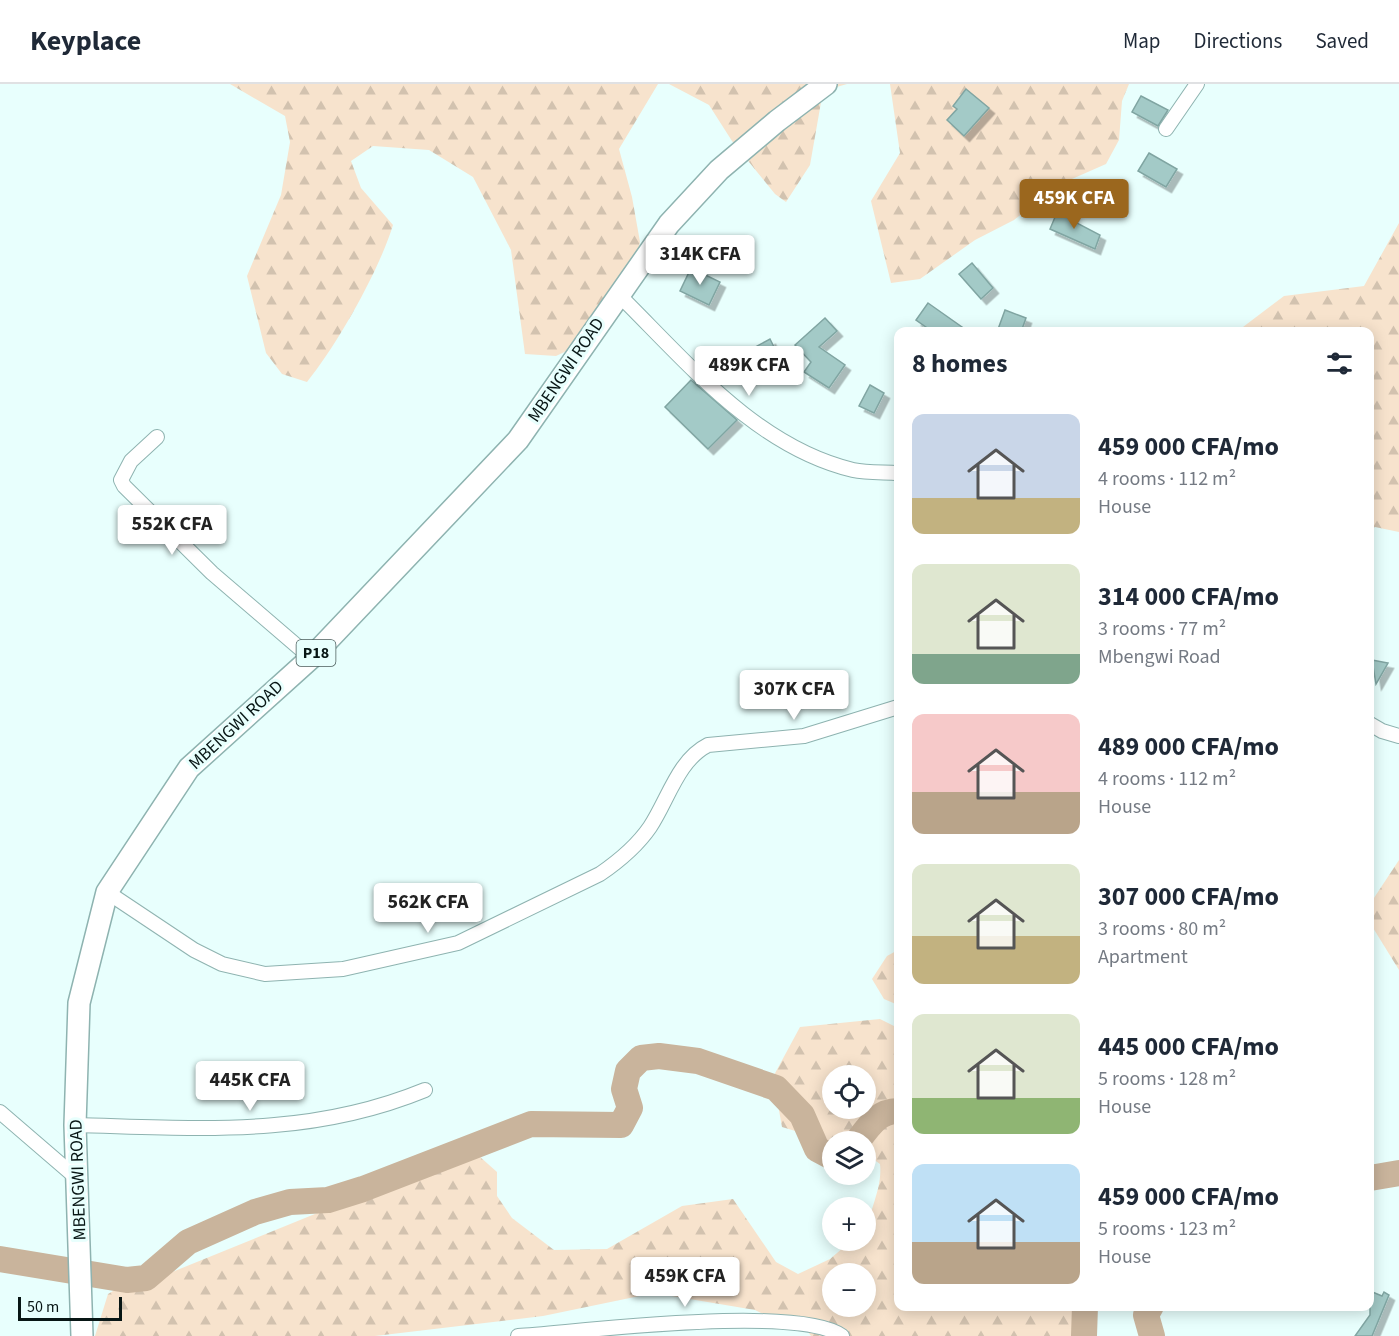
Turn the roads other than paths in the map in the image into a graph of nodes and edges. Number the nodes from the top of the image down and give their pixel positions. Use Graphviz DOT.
graph roads {
  1 [pos="826,84"];
  2 [pos="1197,84"];
  3 [pos="1166,129"];
  4 [pos="618,294"];
  5 [pos="157,437"];
  6 [pos="894,473"];
  7 [pos="311,658"];
  8 [pos="894,708"];
  9 [pos="1374,726"];
  10 [pos="1399,736"];
  11 [pos="107,892"];
  12 [pos="425,1090"];
  13 [pos="0,1112"];
  14 [pos="75,1125"];
  15 [pos="79,1180"];
  16 [pos="82,1336"];
  17 [pos="518,1336"];
  18 [pos="842,1336"];
  1 -- 4 [label="main road, MBENGWI ROAD / P18"];
  2 -- 3 [label="street"];
  4 -- 6 [label="street"];
  4 -- 7 [label="main road, MBENGWI ROAD / P18"];
  5 -- 7 [label="street"];
  7 -- 11 [label="main road, MBENGWI ROAD / P18"];
  8 -- 11 [label="street"];
  9 -- 10 [label="street"];
  11 -- 14 [label="main road, MBENGWI ROAD / P18"];
  12 -- 14 [label="street"];
  13 -- 15 [label="street"];
  14 -- 15 [label="main road, MBENGWI ROAD / P18"];
  15 -- 16 [label="main road, MBENGWI ROAD / P18"];
  17 -- 18 [label="street"];
}
